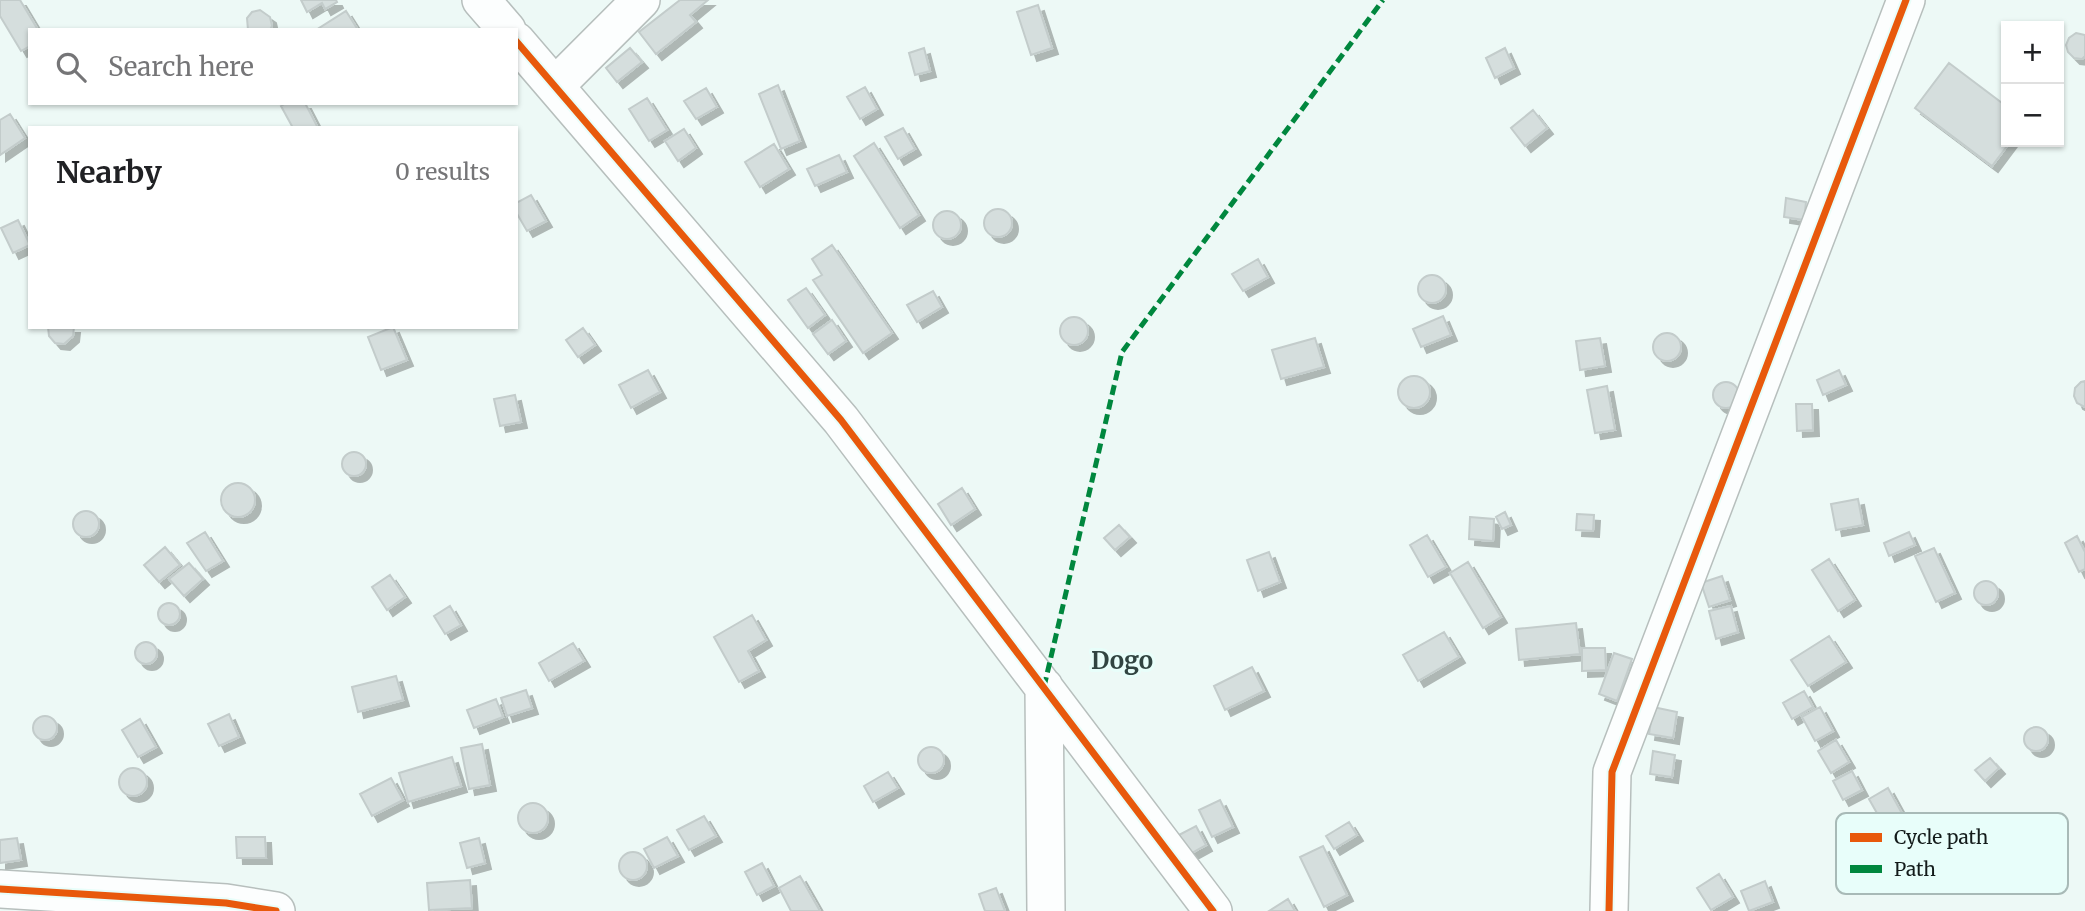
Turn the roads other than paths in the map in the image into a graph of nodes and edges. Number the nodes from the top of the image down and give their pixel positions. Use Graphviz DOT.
graph roads {
  1 [pos="481,0"];
  2 [pos="641,0"];
  3 [pos="1906,0"];
  4 [pos="505,28"];
  5 [pos="518,43"];
  6 [pos="555,86"];
  7 [pos="1044,687"];
  8 [pos="0,889"];
  9 [pos="275,911"];
  10 [pos="1046,911"];
  11 [pos="1213,911"];
  12 [pos="1609,911"];
  1 -- 4 [label="street"];
  2 -- 6 [label="street"];
  3 -- 12 [label="street"];
  5 -- 6 [label="street"];
  6 -- 7 [label="street"];
  7 -- 10 [label="street"];
  7 -- 11 [label="street"];
  8 -- 9 [label="street"];
}
